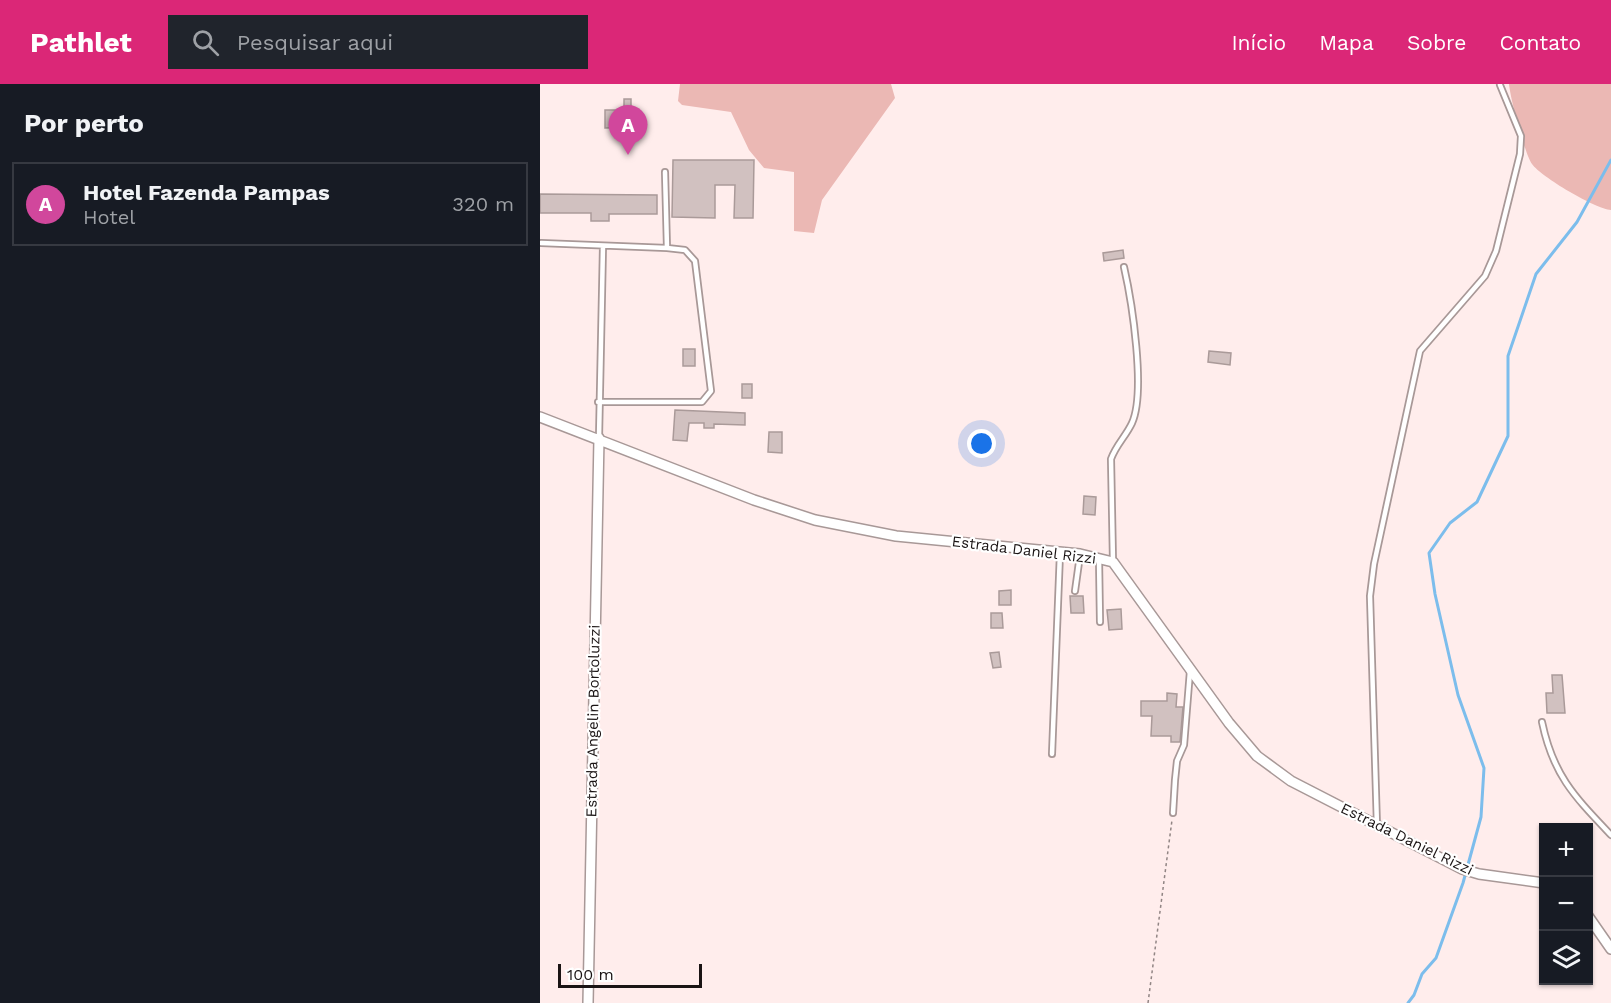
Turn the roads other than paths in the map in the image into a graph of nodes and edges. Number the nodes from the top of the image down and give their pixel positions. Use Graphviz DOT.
graph roads {
  1 [pos="1500,85"];
  2 [pos="665,172"];
  3 [pos="541,243"];
  4 [pos="603,246"];
  5 [pos="667,248"];
  6 [pos="1124,267"];
  7 [pos="598,402"];
  8 [pos="540,417"];
  9 [pos="599,438"];
  10 [pos="1060,552"];
  11 [pos="1080,554"];
  12 [pos="1099,558"];
  13 [pos="1113,562"];
  14 [pos="1075,591"];
  15 [pos="1101,622"];
  16 [pos="1190,670"];
  17 [pos="1542,722"];
  18 [pos="1052,754"];
  19 [pos="1173,813"];
  20 [pos="1377,827"];
  21 [pos="1611,835"];
  22 [pos="1539,882"];
  23 [pos="1593,922"];
  24 [pos="1610,943"];
  25 [pos="588,1003"];
  1 -- 20 [label="lane"];
  2 -- 5 [label="lane"];
  3 -- 4 [label="lane"];
  4 -- 5 [label="lane"];
  4 -- 7 [label="lane"];
  5 -- 7 [label="lane"];
  6 -- 13 [label="lane"];
  7 -- 9 [label="lane"];
  8 -- 9 [label="street, Estrada Daniel Rizzi"];
  9 -- 10 [label="street, Estrada Daniel Rizzi"];
  9 -- 25 [label="street, Estrada Angelin Bortoluzzi"];
  10 -- 11 [label="street, Estrada Daniel Rizzi"];
  10 -- 18 [label="lane"];
  11 -- 12 [label="street, Estrada Daniel Rizzi"];
  11 -- 14 [label="lane"];
  12 -- 13 [label="street, Estrada Daniel Rizzi"];
  12 -- 15 [label="lane"];
  13 -- 16 [label="street, Estrada Daniel Rizzi"];
  16 -- 19 [label="lane"];
  16 -- 20 [label="street, Estrada Daniel Rizzi"];
  17 -- 21 [label="lane"];
  20 -- 22 [label="street, Estrada Daniel Rizzi"];
  23 -- 24 [label="street"];
}
